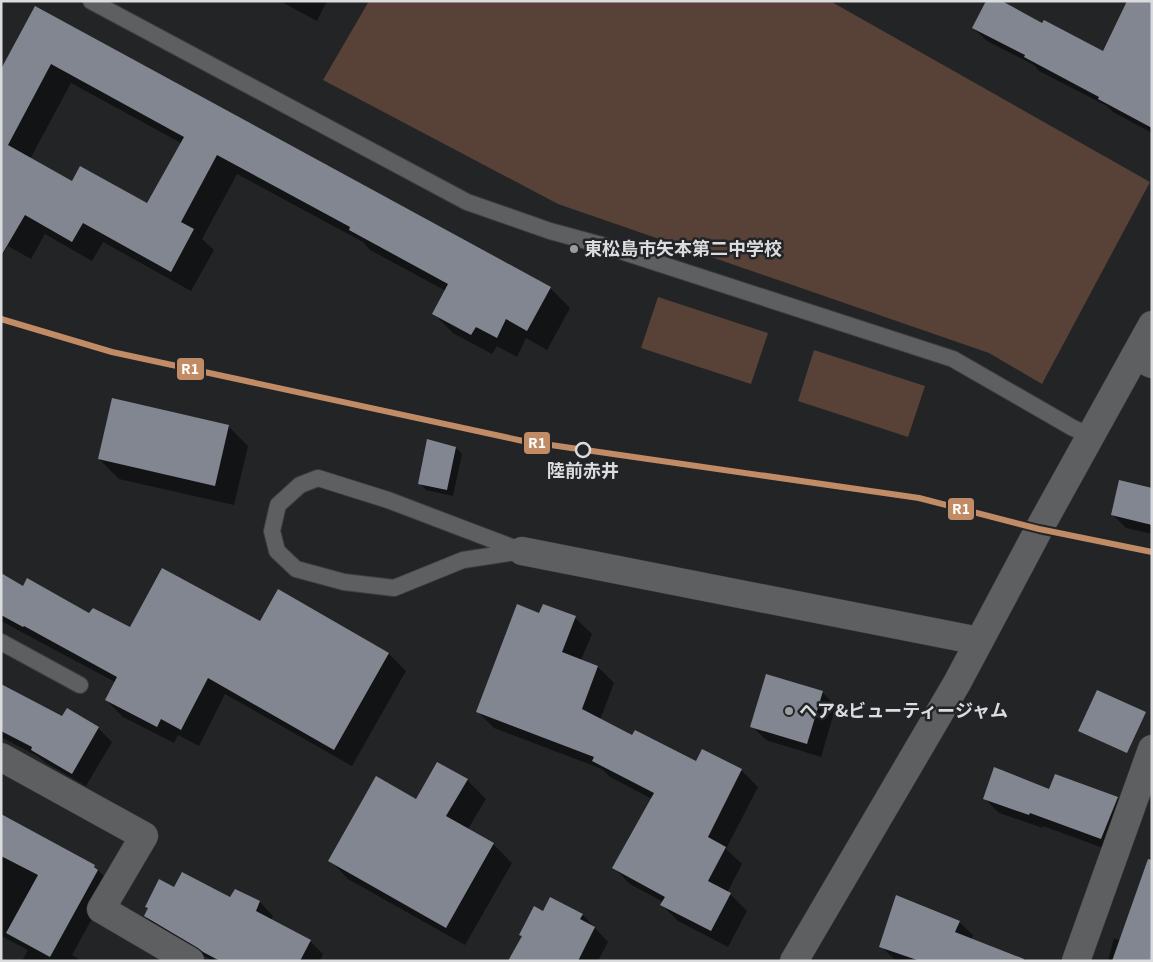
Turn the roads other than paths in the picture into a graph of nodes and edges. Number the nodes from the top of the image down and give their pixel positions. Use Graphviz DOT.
graph roads {
  1 [pos="91,1"];
  2 [pos="1152,325"];
  3 [pos="1143,360"];
  4 [pos="1091,436"];
  5 [pos="522,551"];
  6 [pos="979,641"];
  7 [pos="1,642"];
  8 [pos="80,685"];
  9 [pos="1152,749"];
  10 [pos="1,757"];
  11 [pos="190,961"];
  12 [pos="794,961"];
  13 [pos="1076,961"];
  1 -- 4 [label="lane"];
  2 -- 3 [label="street"];
  3 -- 4 [label="street"];
  4 -- 6 [label="street"];
  5 -- 5 [label="lane"];
  5 -- 6 [label="street"];
  6 -- 12 [label="street"];
  7 -- 8 [label="lane"];
  9 -- 13 [label="street"];
  10 -- 11 [label="street"];
}
